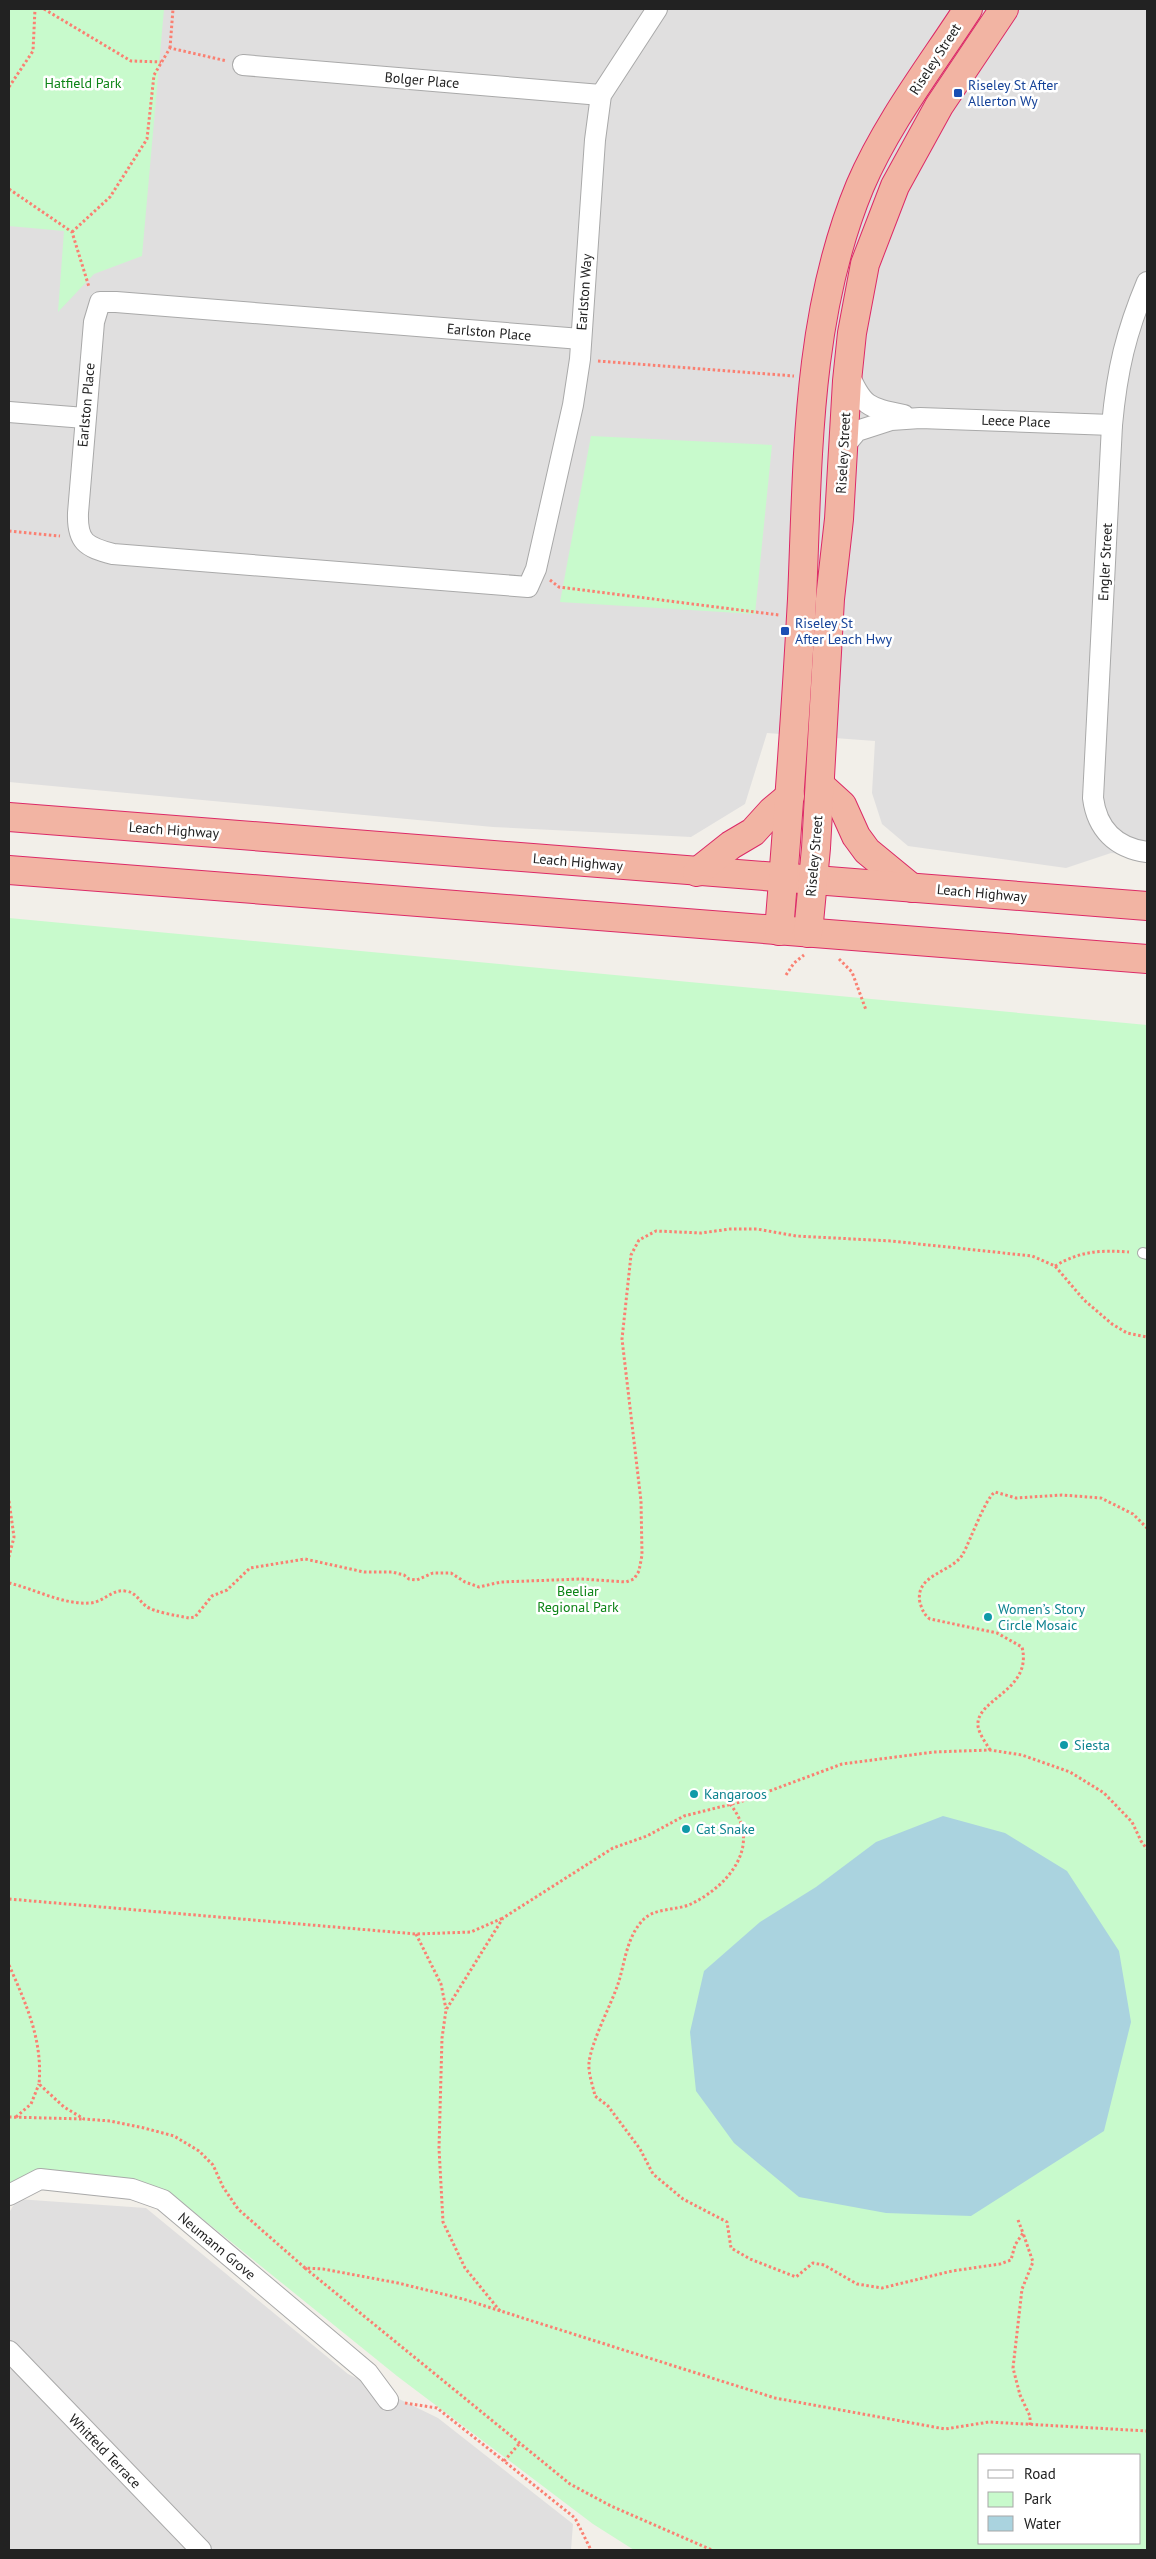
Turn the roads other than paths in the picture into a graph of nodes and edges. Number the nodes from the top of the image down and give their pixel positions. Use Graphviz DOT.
graph roads {
  1 [pos="657,9"];
  2 [pos="968,9"];
  3 [pos="1004,9"];
  4 [pos="244,65"];
  5 [pos="601,95"];
  6 [pos="1147,282"];
  7 [pos="581,340"];
  8 [pos="848,372"];
  9 [pos="9,412"];
  10 [pos="85,418"];
  11 [pos="920,418"];
  12 [pos="1112,424"];
  13 [pos="844,448"];
  14 [pos="81,538"];
  15 [pos="820,785"];
  16 [pos="790,796"];
  17 [pos="9,817"];
  18 [pos="1147,852"];
  19 [pos="9,870"];
  20 [pos="697,872"];
  21 [pos="783,878"];
  22 [pos="813,880"];
  23 [pos="912,888"];
  24 [pos="1147,906"];
  25 [pos="779,930"];
  26 [pos="809,943"];
  27 [pos="1147,959"];
  28 [pos="9,2194"];
  29 [pos="9,2351"];
  30 [pos="388,2400"];
  31 [pos="202,2550"];
  1 -- 5 [label="street, Earlston Way"];
  2 -- 16 [label="highway, Riseley Street"];
  3 -- 8 [label="highway, Riseley Street"];
  4 -- 5 [label="street, Bolger Place"];
  5 -- 7 [label="street, Earlston Way"];
  6 -- 12 [label="street, Engler Street"];
  7 -- 10 [label="street, Earlston Place"];
  7 -- 14 [label="street, Earlston Way"];
  8 -- 11 [label="street, Leece Place"];
  8 -- 13 [label="highway, Riseley Street"];
  9 -- 10 [label="street"];
  10 -- 14 [label="street, Earlston Place"];
  11 -- 12 [label="street, Leece Place"];
  11 -- 13 [label="street, Leece Place"];
  12 -- 18 [label="street, Engler Street"];
  13 -- 15 [label="highway, Riseley Street"];
  15 -- 22 [label="highway, Riseley Street"];
  15 -- 23 [label="highway"];
  16 -- 20 [label="highway"];
  16 -- 21 [label="highway, Riseley Street"];
  17 -- 20 [label="highway, Leach Highway"];
  19 -- 25 [label="highway"];
  20 -- 21 [label="highway, Leach Highway"];
  21 -- 22 [label="highway, Leach Highway"];
  21 -- 25 [label="highway, Riseley Street"];
  22 -- 23 [label="highway, Leach Highway"];
  22 -- 26 [label="highway, Riseley Street"];
  23 -- 24 [label="highway, Leach Highway"];
  25 -- 26 [label="highway"];
  26 -- 27 [label="highway"];
  28 -- 30 [label="street, Neumann Grove"];
  29 -- 31 [label="street, Whitfeld Terrace"];
}
